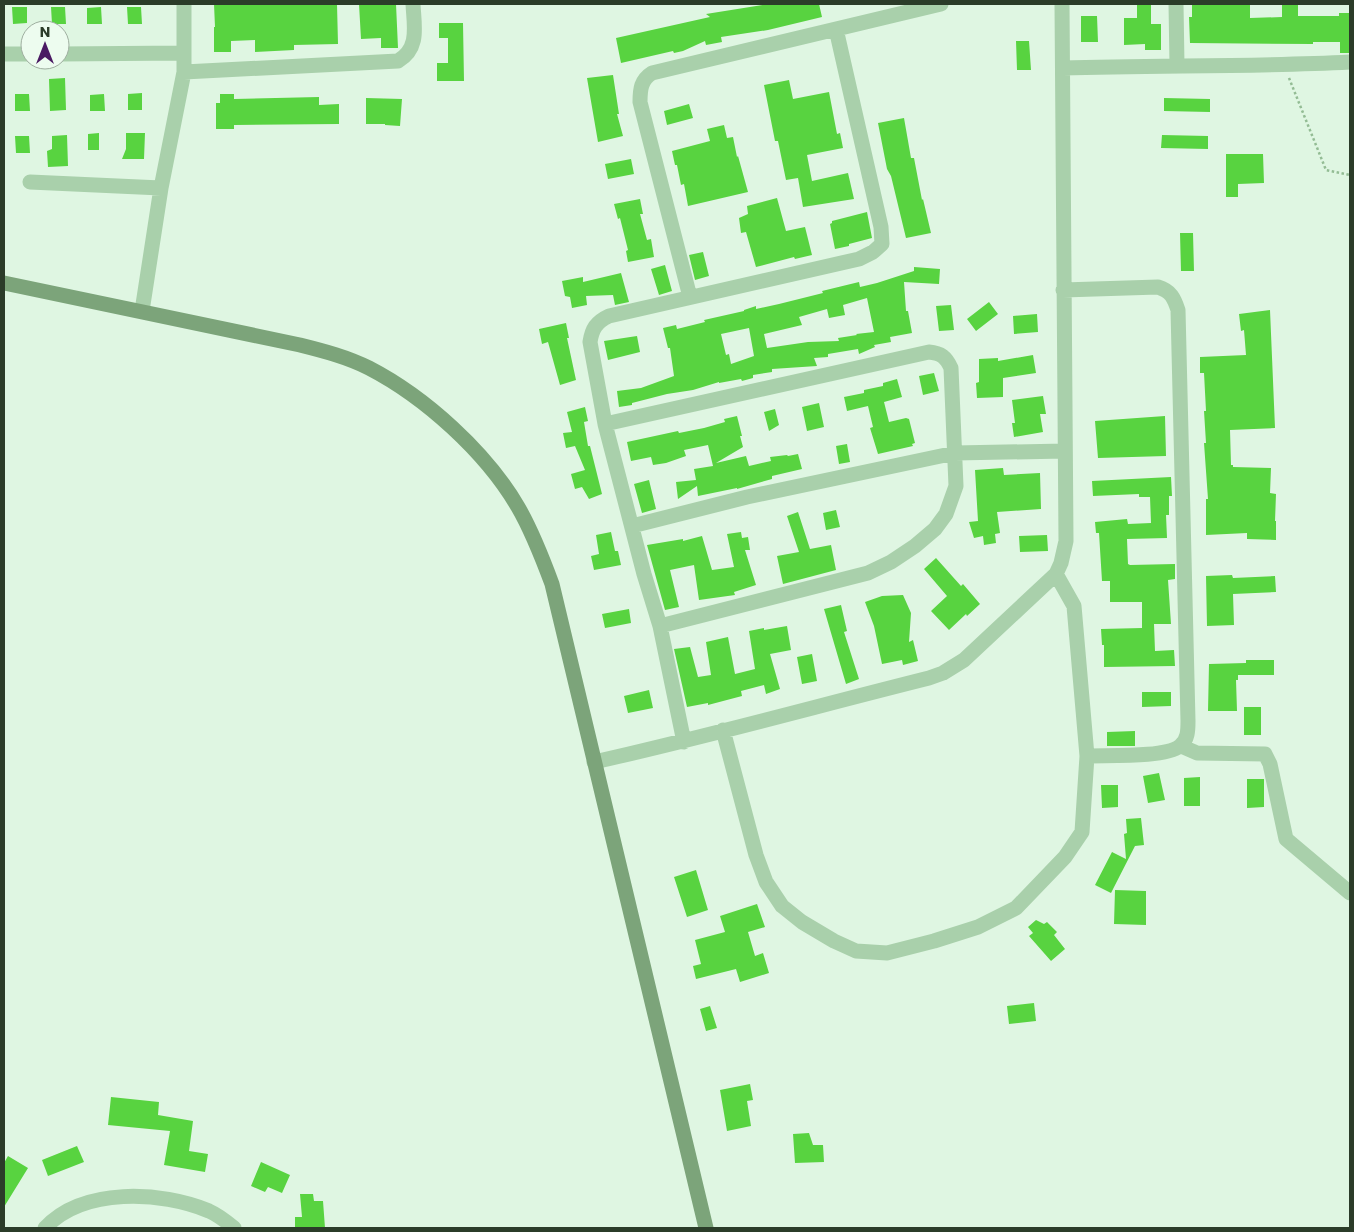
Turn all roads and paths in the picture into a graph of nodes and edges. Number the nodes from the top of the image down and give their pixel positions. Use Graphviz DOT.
graph roads {
  1 [pos="184,4"];
  2 [pos="413,4"];
  3 [pos="941,4"];
  4 [pos="1062,4"];
  5 [pos="1176,4"];
  6 [pos="836,29"];
  7 [pos="184,53"];
  8 [pos="4,54"];
  9 [pos="20,54"];
  10 [pos="70,54"];
  11 [pos="1350,62"];
  12 [pos="1177,65"];
  13 [pos="1284,65"];
  14 [pos="1063,68"];
  15 [pos="184,72"];
  16 [pos="1350,175"];
  17 [pos="30,182"];
  18 [pos="161,188"];
  19 [pos="4,283"];
  20 [pos="1063,290"];
  21 [pos="690,297"];
  22 [pos="142,311"];
  23 [pos="605,424"];
  24 [pos="1066,451"];
  25 [pos="955,453"];
  26 [pos="632,526"];
  27 [pos="1056,574"];
  28 [pos="660,626"];
  29 [pos="723,730"];
  30 [pos="684,742"];
  31 [pos="1181,746"];
  32 [pos="1087,756"];
  33 [pos="594,762"];
  34 [pos="1350,893"];
  35 [pos="45,1228"];
  36 [pos="234,1228"];
  37 [pos="706,1228"];
  1 -- 7 [label="street"];
  2 -- 15 [label="street"];
  3 -- 6 [label="street"];
  4 -- 14 [label="street"];
  5 -- 12 [label="street"];
  6 -- 21 [label="street"];
  6 -- 21 [label="street"];
  7 -- 10 [label="street"];
  7 -- 15 [label="street"];
  8 -- 9 [label="street"];
  11 -- 13 [label="street"];
  12 -- 13 [label="street"];
  12 -- 14 [label="street"];
  13 -- 16 [label="path"];
  14 -- 20 [label="street"];
  15 -- 18 [label="street"];
  17 -- 18 [label="street"];
  18 -- 22 [label="street"];
  19 -- 22 [label="street"];
  20 -- 24 [label="street"];
  20 -- 31 [label="street"];
  21 -- 23 [label="street"];
  22 -- 33 [label="street"];
  23 -- 25 [label="street"];
  23 -- 26 [label="street"];
  24 -- 25 [label="street"];
  24 -- 27 [label="street"];
  25 -- 26 [label="street"];
  25 -- 28 [label="street"];
  26 -- 28 [label="street"];
  27 -- 29 [label="street"];
  27 -- 32 [label="street"];
  28 -- 30 [label="street"];
  29 -- 30 [label="street"];
  29 -- 32 [label="street"];
  30 -- 33 [label="street"];
  31 -- 32 [label="street"];
  31 -- 34 [label="street"];
  33 -- 37 [label="street"];
  35 -- 36 [label="street"];
}
